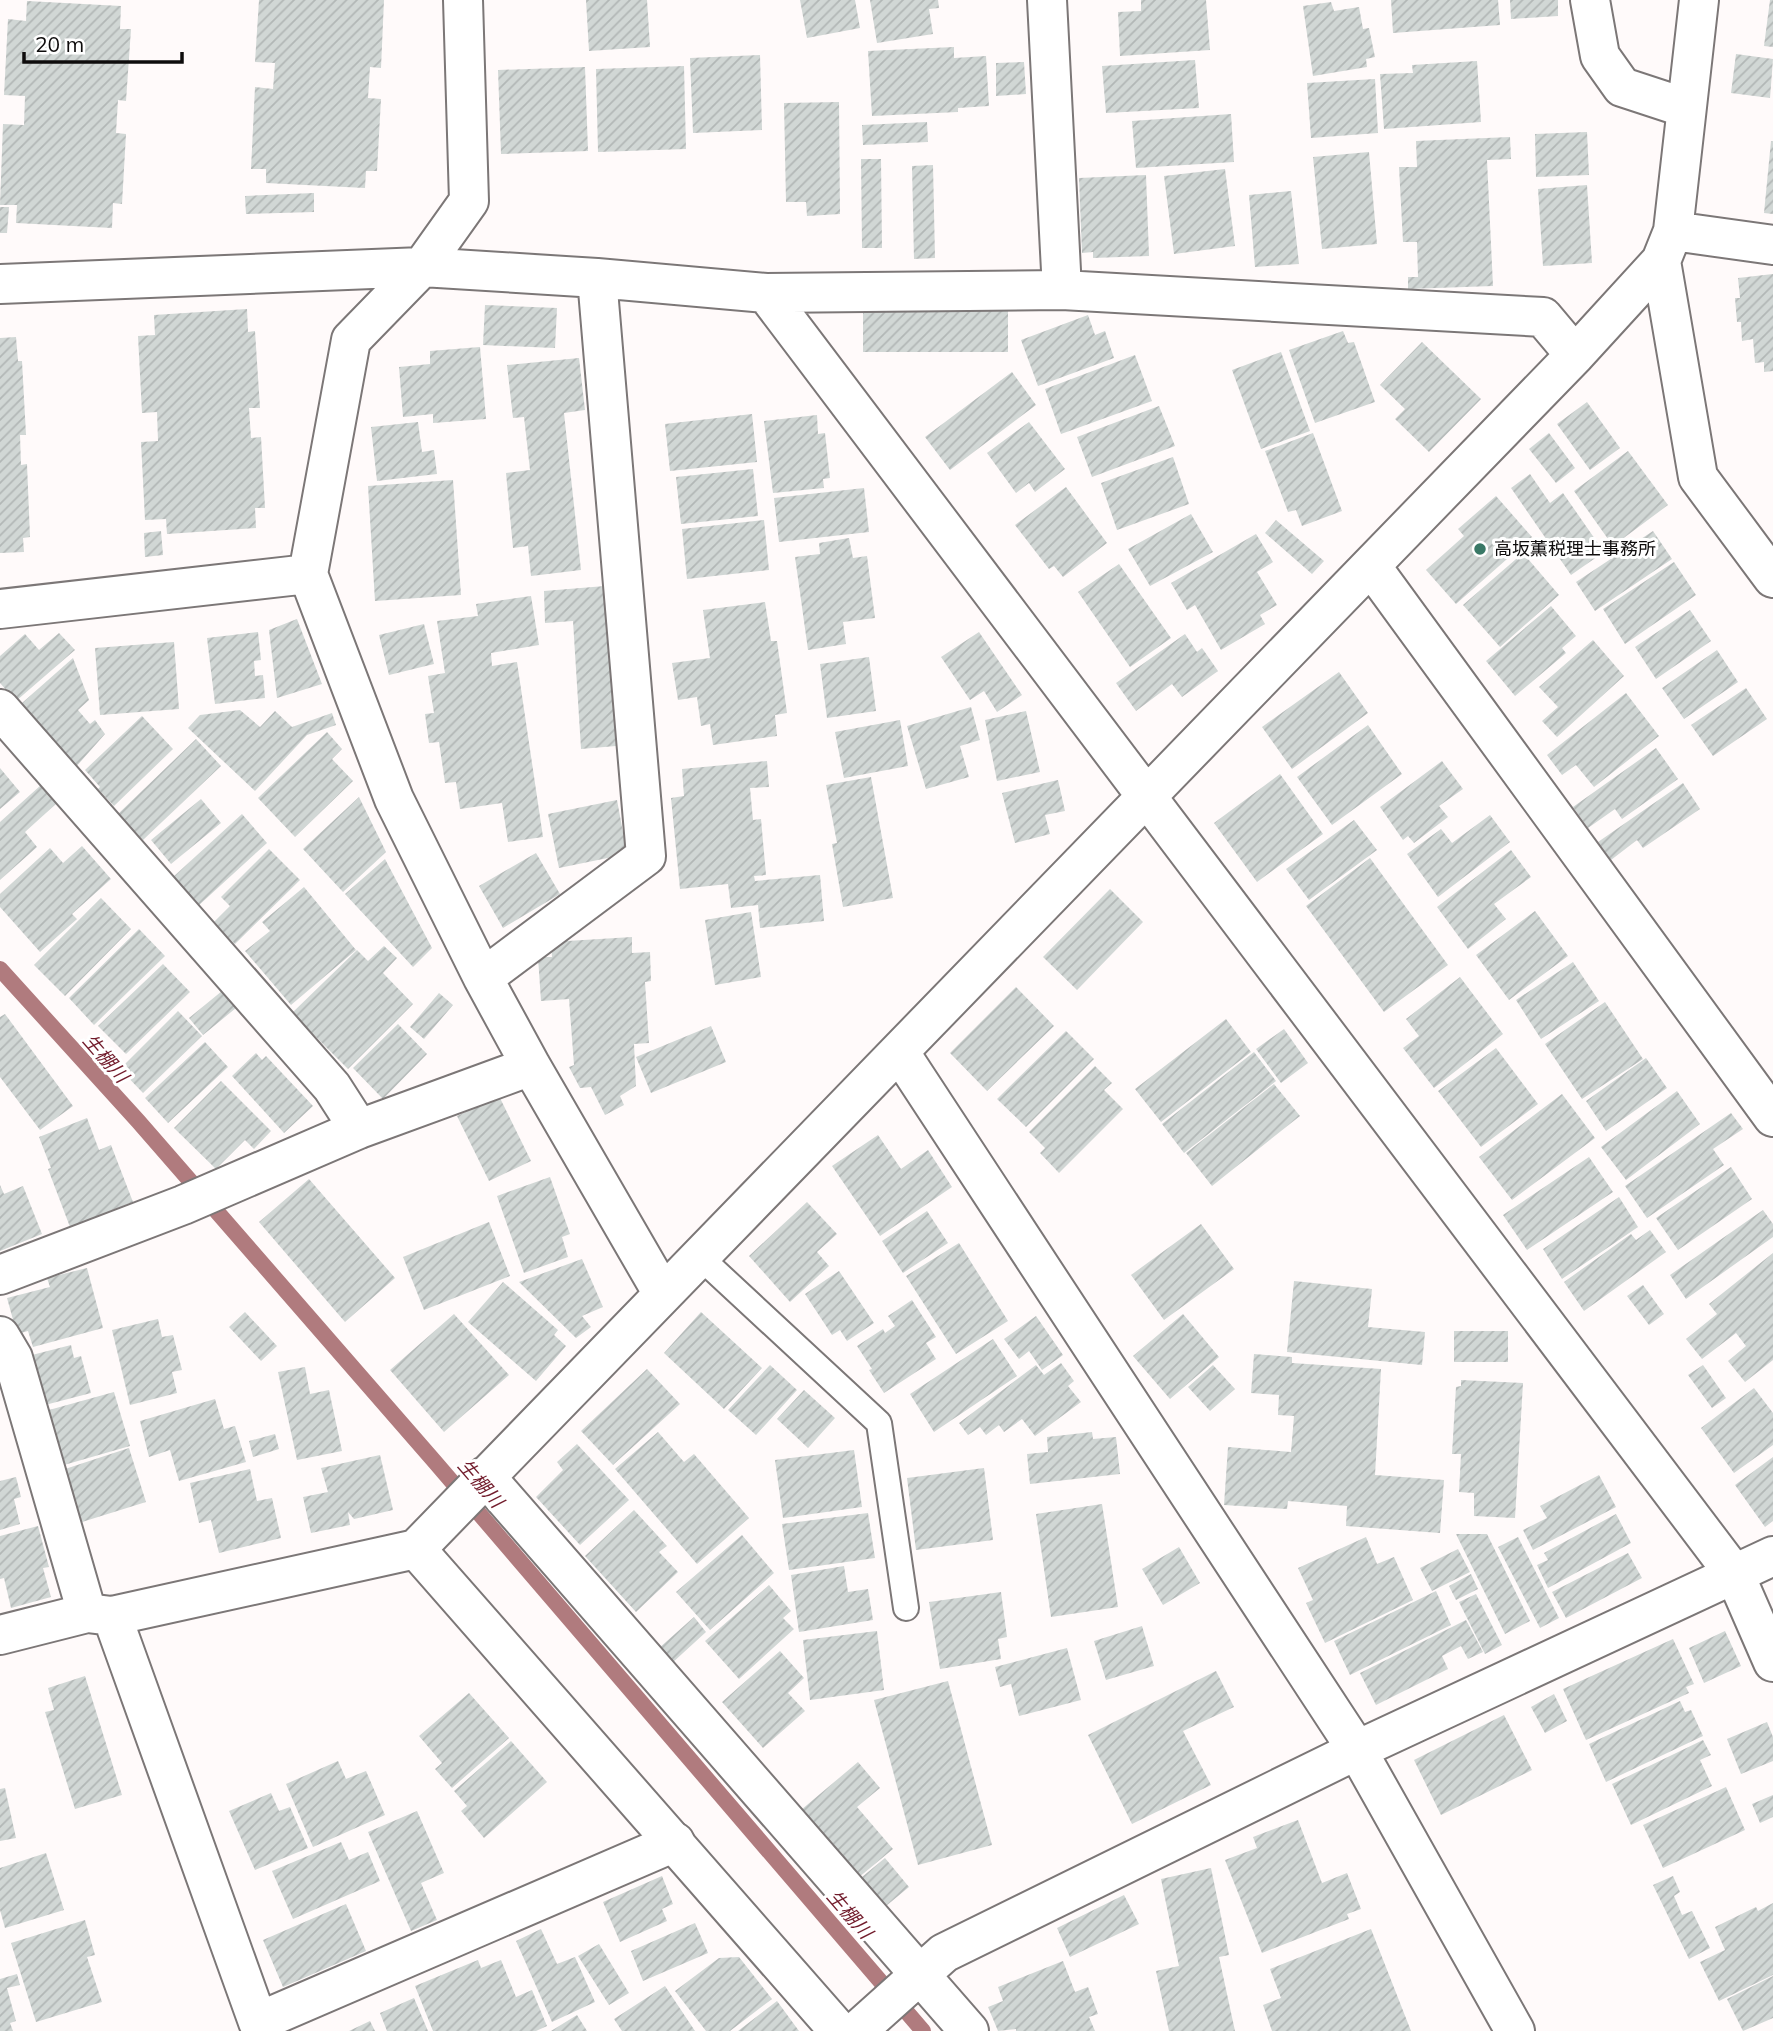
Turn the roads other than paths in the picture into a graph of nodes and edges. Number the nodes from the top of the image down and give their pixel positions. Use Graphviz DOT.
graph roads {
  1 [pos="463,0"];
  2 [pos="1047,0"];
  3 [pos="1590,0"];
  4 [pos="1699,0"];
  5 [pos="1686,108"];
  6 [pos="1773,245"];
  7 [pos="1667,246"];
  8 [pos="422,267"];
  9 [pos="597,278"];
  10 [pos="0,284"];
  11 [pos="1062,290"];
  12 [pos="766,293"];
  13 [pos="1575,355"];
  14 [pos="1371,566"];
  15 [pos="309,574"];
  16 [pos="1773,578"];
  17 [pos="0,609"];
  18 [pos="0,709"];
  19 [pos="1147,795"];
  20 [pos="483,978"];
  21 [pos="900,1053"];
  22 [pos="531,1066"];
  23 [pos="1773,1117"];
  24 [pos="359,1129"];
  25 [pos="700,1257"];
  26 [pos="0,1275"];
  27 [pos="663,1294"];
  28 [pos="0,1336"];
  29 [pos="480,1481"];
  30 [pos="415,1549"];
  31 [pos="1773,1556"];
  32 [pos="1735,1575"];
  33 [pos="906,1608"];
  34 [pos="100,1614"];
  35 [pos="0,1635"];
  36 [pos="1773,1662"];
  37 [pos="1357,1750"];
  38 [pos="675,1842"];
  39 [pos="905,1988"];
  40 [pos="260,2027"];
  41 [pos="839,2031"];
  42 [pos="857,2031"];
  43 [pos="969,2031"];
  44 [pos="1516,2031"];
  1 -- 8 [label="street"];
  2 -- 11 [label="street"];
  3 -- 5 [label="street"];
  4 -- 5 [label="street"];
  5 -- 7 [label="street"];
  6 -- 7 [label="street"];
  7 -- 13 [label="street"];
  7 -- 16 [label="street"];
  8 -- 9 [label="street"];
  8 -- 10 [label="street"];
  8 -- 15 [label="street"];
  9 -- 12 [label="street"];
  9 -- 20 [label="street"];
  11 -- 12 [label="street"];
  11 -- 13 [label="street"];
  12 -- 19 [label="street"];
  13 -- 14 [label="street"];
  14 -- 19 [label="street"];
  14 -- 23 [label="street"];
  15 -- 17 [label="street"];
  15 -- 20 [label="street"];
  18 -- 24 [label="street"];
  19 -- 21 [label="street"];
  19 -- 32 [label="street"];
  20 -- 22 [label="street"];
  21 -- 25 [label="street"];
  21 -- 37 [label="street"];
  22 -- 24 [label="street"];
  22 -- 27 [label="street"];
  24 -- 26 [label="street"];
  25 -- 27 [label="street"];
  25 -- 33 [label="lane"];
  27 -- 29 [label="street"];
  28 -- 34 [label="street"];
  29 -- 30 [label="street"];
  29 -- 39 [label="street"];
  30 -- 34 [label="street"];
  30 -- 38 [label="street"];
  31 -- 32 [label="street"];
  32 -- 36 [label="street"];
  32 -- 37 [label="street"];
  34 -- 35 [label="street"];
  34 -- 40 [label="street"];
  37 -- 39 [label="street"];
  37 -- 44 [label="street"];
  38 -- 40 [label="street"];
  38 -- 41 [label="street"];
  39 -- 42 [label="street"];
  39 -- 43 [label="street"];
}
